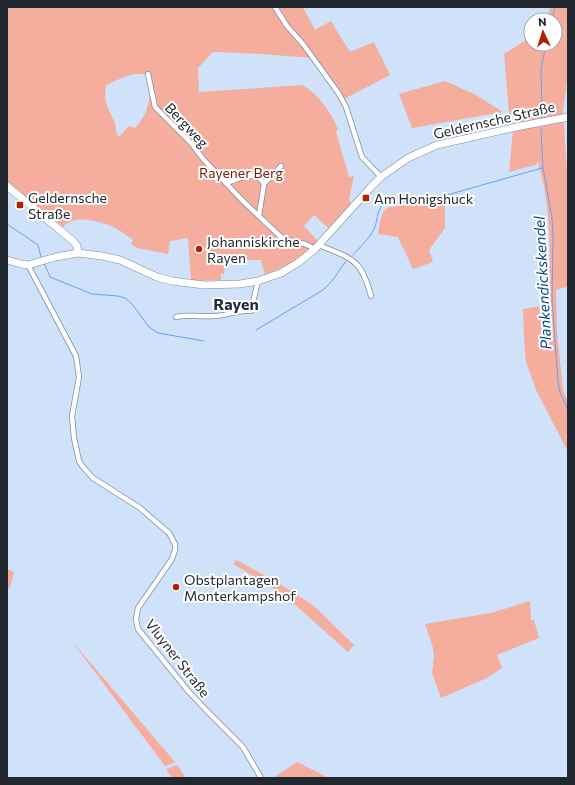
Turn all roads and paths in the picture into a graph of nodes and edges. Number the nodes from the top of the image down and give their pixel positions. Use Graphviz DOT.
graph roads {
  1 [pos="275,7"];
  2 [pos="148,74"];
  3 [pos="568,117"];
  4 [pos="281,166"];
  5 [pos="381,177"];
  6 [pos="226,183"];
  7 [pos="264,184"];
  8 [pos="7,186"];
  9 [pos="259,216"];
  10 [pos="317,247"];
  11 [pos="78,253"];
  12 [pos="7,260"];
  13 [pos="28,265"];
  14 [pos="258,281"];
  15 [pos="371,296"];
  16 [pos="176,317"];
  17 [pos="262,778"];
  1 -- 5 [label="street"];
  2 -- 6 [label="street, Bergweg"];
  3 -- 5 [label="main road, Geldernsche Straße"];
  4 -- 7 [label="street"];
  5 -- 10 [label="main road, Geldernsche Straße"];
  6 -- 7 [label="street"];
  6 -- 9 [label="street, Bergweg"];
  7 -- 9 [label="street"];
  8 -- 11 [label="main road"];
  9 -- 10 [label="street, Bergweg"];
  10 -- 14 [label="main road, Geldernsche Straße"];
  10 -- 15 [label="street"];
  11 -- 13 [label="main road, Geldernsche Straße"];
  11 -- 14 [label="main road, Geldernsche Straße"];
  12 -- 13 [label="main road, Geldernsche Straße"];
  13 -- 17 [label="street, Vluyner Straße"];
  14 -- 16 [label="street"];
}
